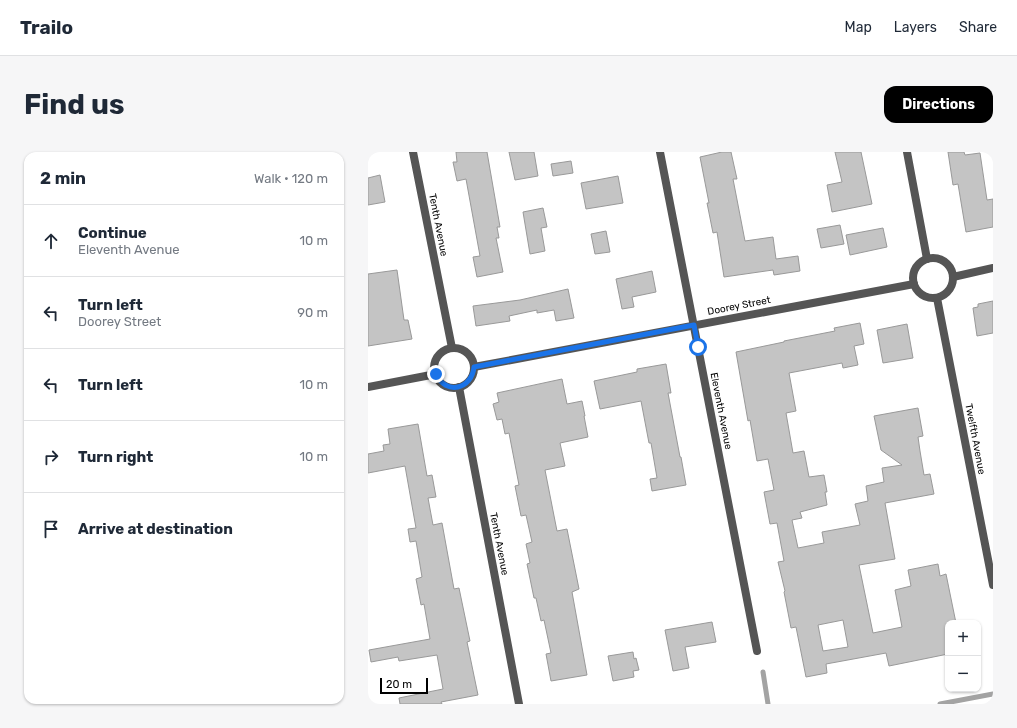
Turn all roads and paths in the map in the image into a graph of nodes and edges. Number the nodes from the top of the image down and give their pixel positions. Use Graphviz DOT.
graph roads {
  1 [pos="413,152"];
  2 [pos="660,152"];
  3 [pos="907,152"];
  4 [pos="927,259"];
  5 [pos="993,268"];
  6 [pos="953,276"];
  7 [pos="914,284"];
  8 [pos="937,298"];
  9 [pos="694,325"];
  10 [pos="452,348"];
  11 [pos="474,367"];
  12 [pos="436,374"];
  13 [pos="368,387"];
  14 [pos="459,387"];
  15 [pos="993,584"];
  16 [pos="757,651"];
  17 [pos="519,704"];
  1 -- 10 [label="street, Tenth Avenue"];
  2 -- 9 [label="street, Eleventh Avenue"];
  3 -- 4 [label="street"];
  4 -- 6 [label="street"];
  4 -- 7 [label="street"];
  5 -- 6 [label="street"];
  6 -- 8 [label="street"];
  7 -- 8 [label="street"];
  7 -- 9 [label="street, Doorey Street"];
  8 -- 15 [label="street, Twelfth Avenue"];
  9 -- 11 [label="street, Doorey Street"];
  9 -- 16 [label="street, Eleventh Avenue"];
  10 -- 11 [label="street"];
  10 -- 12 [label="street"];
  11 -- 14 [label="street"];
  12 -- 13 [label="street"];
  12 -- 14 [label="street"];
  14 -- 17 [label="street, Tenth Avenue"];
}
